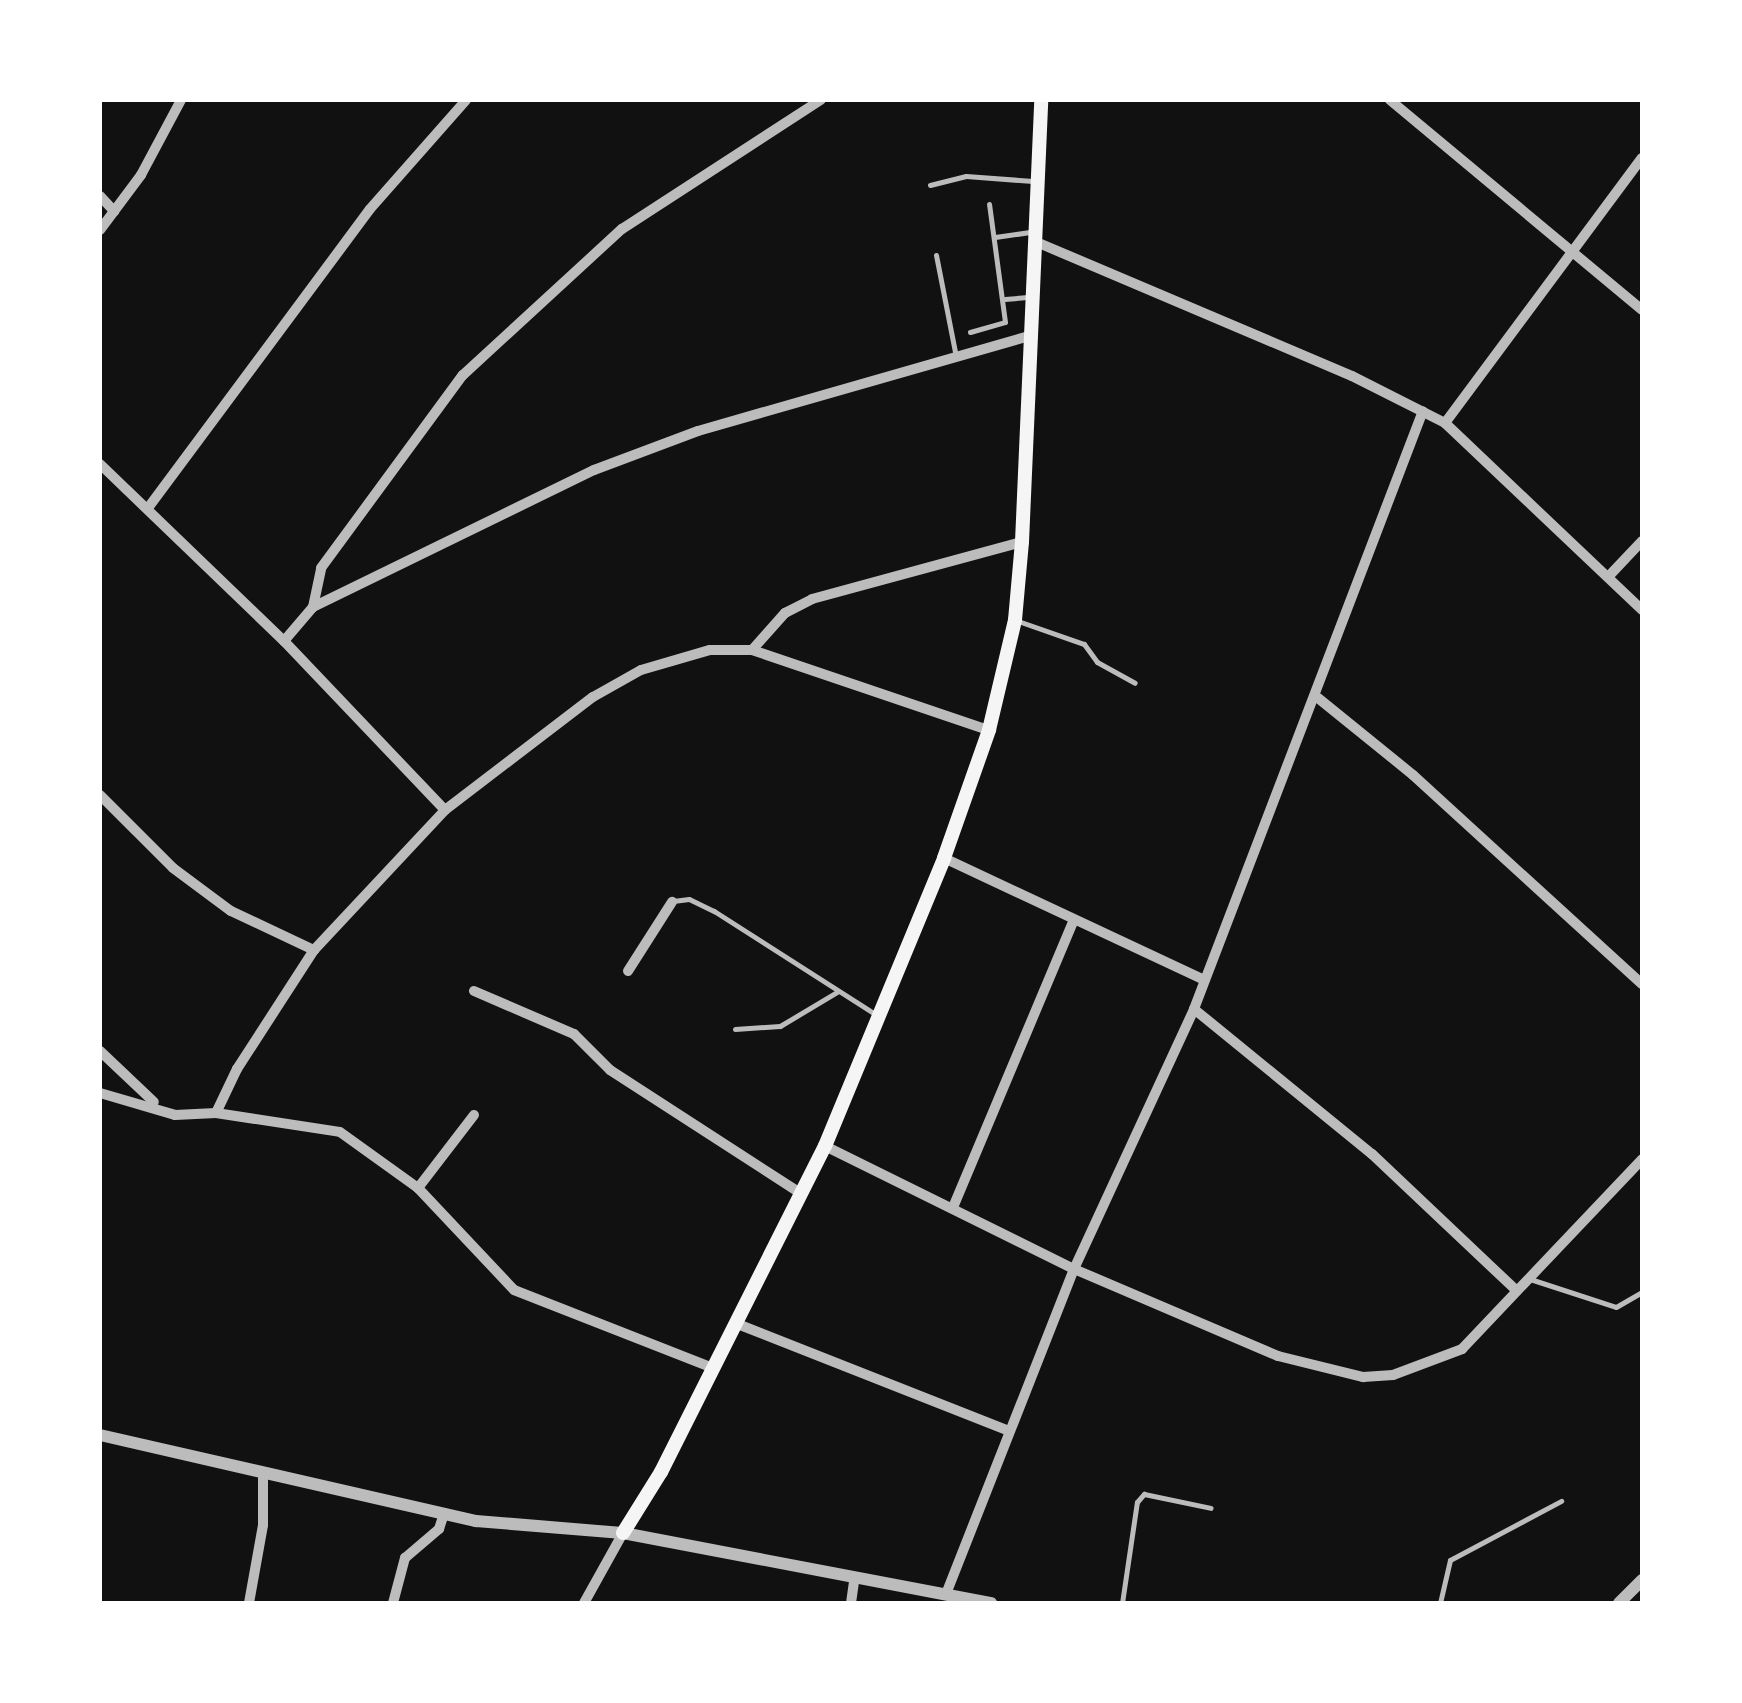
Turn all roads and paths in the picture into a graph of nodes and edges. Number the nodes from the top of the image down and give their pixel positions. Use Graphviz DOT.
graph roads {
  1 [pos="181,100"];
  2 [pos="466,100"];
  3 [pos="821,100"];
  4 [pos="1041,100"];
  5 [pos="1390,100"];
  6 [pos="1642,158"];
  7 [pos="1036,182"];
  8 [pos="930,185"];
  9 [pos="100,196"];
  10 [pos="989,204"];
  11 [pos="114,211"];
  12 [pos="100,230"];
  13 [pos="1034,236"];
  14 [pos="995,237"];
  15 [pos="1574,250"];
  16 [pos="936,256"];
  17 [pos="1031,297"];
  18 [pos="1005,299"];
  19 [pos="1642,310"];
  20 [pos="970,332"];
  21 [pos="1029,336"];
  22 [pos="956,357"];
  23 [pos="1423,411"];
  24 [pos="1445,423"];
  25 [pos="100,464"];
  26 [pos="148,508"];
  27 [pos="1642,540"];
  28 [pos="1022,542"];
  29 [pos="1608,577"];
  30 [pos="313,608"];
  31 [pos="1642,610"];
  32 [pos="1015,620"];
  33 [pos="284,641"];
  34 [pos="752,650"];
  35 [pos="1134,683"];
  36 [pos="1318,698"];
  37 [pos="988,730"];
  38 [pos="100,796"];
  39 [pos="445,810"];
  40 [pos="944,858"];
  41 [pos="672,902"];
  42 [pos="1072,922"];
  43 [pos="314,950"];
  44 [pos="628,971"];
  45 [pos="1204,980"];
  46 [pos="1642,984"];
  47 [pos="474,991"];
  48 [pos="838,992"];
  49 [pos="1194,1009"];
  50 [pos="881,1018"];
  51 [pos="735,1028"];
  52 [pos="100,1051"];
  53 [pos="100,1092"];
  54 [pos="157,1105"];
  55 [pos="216,1113"];
  56 [pos="474,1115"];
  57 [pos="825,1146"];
  58 [pos="1642,1159"];
  59 [pos="418,1188"];
  60 [pos="800,1193"];
  61 [pos="954,1205"];
  62 [pos="1074,1268"];
  63 [pos="1527,1278"];
  64 [pos="1517,1291"];
  65 [pos="1642,1292"];
  66 [pos="735,1323"];
  67 [pos="713,1368"];
  68 [pos="1010,1431"];
  69 [pos="100,1435"];
  70 [pos="263,1475"];
  71 [pos="1561,1500"];
  72 [pos="1211,1508"];
  73 [pos="444,1514"];
  74 [pos="623,1533"];
  75 [pos="1642,1580"];
  76 [pos="854,1581"];
  77 [pos="946,1594"];
  78 [pos="249,1603"];
  79 [pos="392,1603"];
  80 [pos="584,1603"];
  81 [pos="850,1603"];
  82 [pos="990,1603"];
  83 [pos="1122,1603"];
  84 [pos="1440,1603"];
  85 [pos="1619,1603"];
  1 -- 11 [label="street"];
  2 -- 26 [label="street"];
  3 -- 30 [label="street"];
  4 -- 7 [label="main road"];
  5 -- 15 [label="street"];
  6 -- 15 [label="street"];
  7 -- 8 [label="lane"];
  7 -- 13 [label="main road"];
  9 -- 11 [label="street"];
  10 -- 14 [label="lane"];
  11 -- 12 [label="street"];
  13 -- 14 [label="lane"];
  13 -- 17 [label="main road"];
  13 -- 23 [label="street"];
  14 -- 18 [label="lane"];
  15 -- 19 [label="street"];
  15 -- 24 [label="street"];
  16 -- 22 [label="lane"];
  17 -- 18 [label="lane"];
  17 -- 21 [label="main road"];
  18 -- 20 [label="lane"];
  21 -- 22 [label="street"];
  21 -- 28 [label="main road"];
  22 -- 30 [label="street"];
  23 -- 24 [label="street"];
  23 -- 36 [label="street"];
  24 -- 29 [label="street"];
  25 -- 26 [label="street"];
  26 -- 33 [label="street"];
  27 -- 29 [label="street"];
  28 -- 32 [label="main road"];
  28 -- 34 [label="street"];
  29 -- 31 [label="street"];
  30 -- 33 [label="street"];
  32 -- 35 [label="lane"];
  32 -- 37 [label="main road"];
  33 -- 39 [label="street"];
  34 -- 37 [label="street"];
  34 -- 39 [label="street"];
  36 -- 45 [label="street"];
  36 -- 46 [label="street"];
  37 -- 40 [label="main road"];
  38 -- 43 [label="street"];
  39 -- 43 [label="street"];
  40 -- 42 [label="street"];
  40 -- 50 [label="main road"];
  41 -- 44 [label="street"];
  41 -- 48 [label="lane"];
  42 -- 45 [label="street"];
  42 -- 61 [label="street"];
  43 -- 55 [label="street"];
  45 -- 49 [label="street"];
  47 -- 60 [label="street"];
  48 -- 50 [label="lane"];
  48 -- 51 [label="lane"];
  49 -- 62 [label="street"];
  49 -- 64 [label="street"];
  50 -- 57 [label="main road"];
  52 -- 54 [label="street"];
  53 -- 54 [label="street"];
  54 -- 55 [label="street"];
  55 -- 59 [label="street"];
  56 -- 59 [label="street"];
  57 -- 60 [label="main road"];
  57 -- 61 [label="street"];
  58 -- 63 [label="street"];
  59 -- 67 [label="street"];
  60 -- 66 [label="main road"];
  61 -- 62 [label="street"];
  62 -- 64 [label="street"];
  62 -- 68 [label="street"];
  63 -- 64 [label="street"];
  63 -- 65 [label="lane"];
  66 -- 67 [label="main road"];
  66 -- 68 [label="street"];
  67 -- 74 [label="main road"];
  68 -- 77 [label="street"];
  69 -- 70 [label="street"];
  70 -- 73 [label="street"];
  70 -- 78 [label="street"];
  71 -- 84 [label="lane"];
  72 -- 83 [label="lane"];
  73 -- 74 [label="street"];
  73 -- 79 [label="street"];
  74 -- 76 [label="street"];
  74 -- 80 [label="street"];
  75 -- 85 [label="street"];
  76 -- 77 [label="street"];
  76 -- 81 [label="street"];
  77 -- 82 [label="street"];
}
